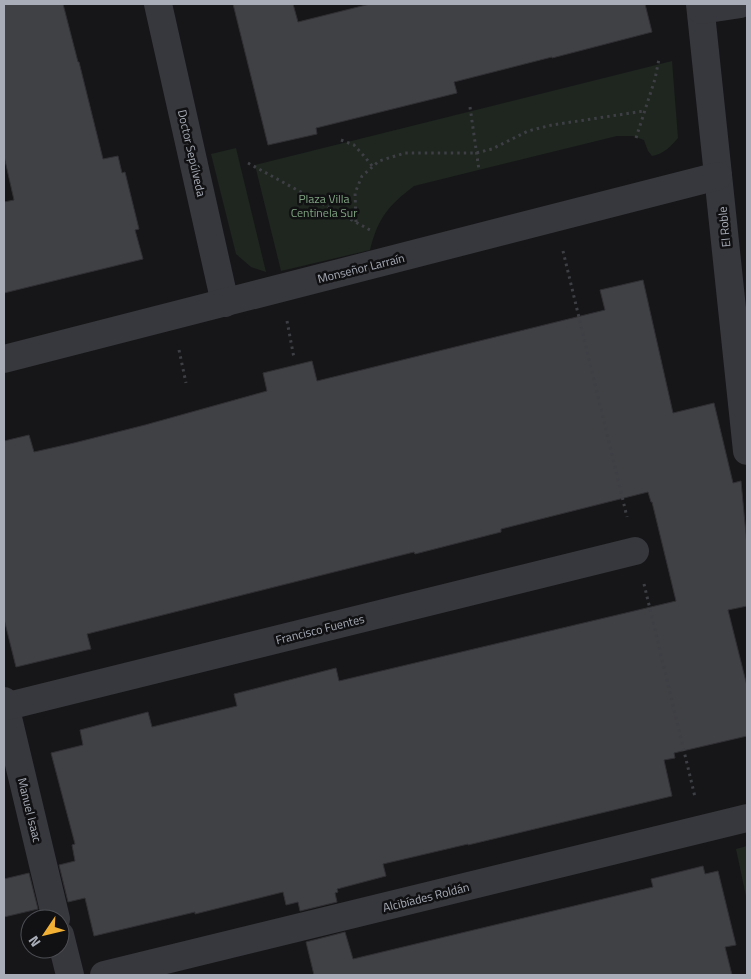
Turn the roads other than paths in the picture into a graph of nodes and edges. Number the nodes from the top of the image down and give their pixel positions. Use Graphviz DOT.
graph roads {
  1 [pos="158,4"];
  2 [pos="740,4"];
  3 [pos="700,7"];
  4 [pos="718,176"];
  5 [pos="226,303"];
  6 [pos="4,359"];
  7 [pos="747,451"];
  8 [pos="636,551"];
  9 [pos="4,705"];
  10 [pos="747,818"];
  11 [pos="54,909"];
  12 [pos="66,959"];
  13 [pos="70,975"];
  14 [pos="104,975"];
  1 -- 5 [label="street, Doctor Sepúlveda"];
  2 -- 3 [label="street"];
  3 -- 4 [label="street, El Roble"];
  4 -- 5 [label="street, Monseñor Larraín"];
  4 -- 7 [label="street, El Roble"];
  5 -- 6 [label="street, Monseñor Larraín"];
  8 -- 9 [label="street, Francisco Fuentes"];
  9 -- 11 [label="street, Manuel Isaac"];
  10 -- 14 [label="street, Alcibíades Roldán"];
  12 -- 13 [label="street"];
}
